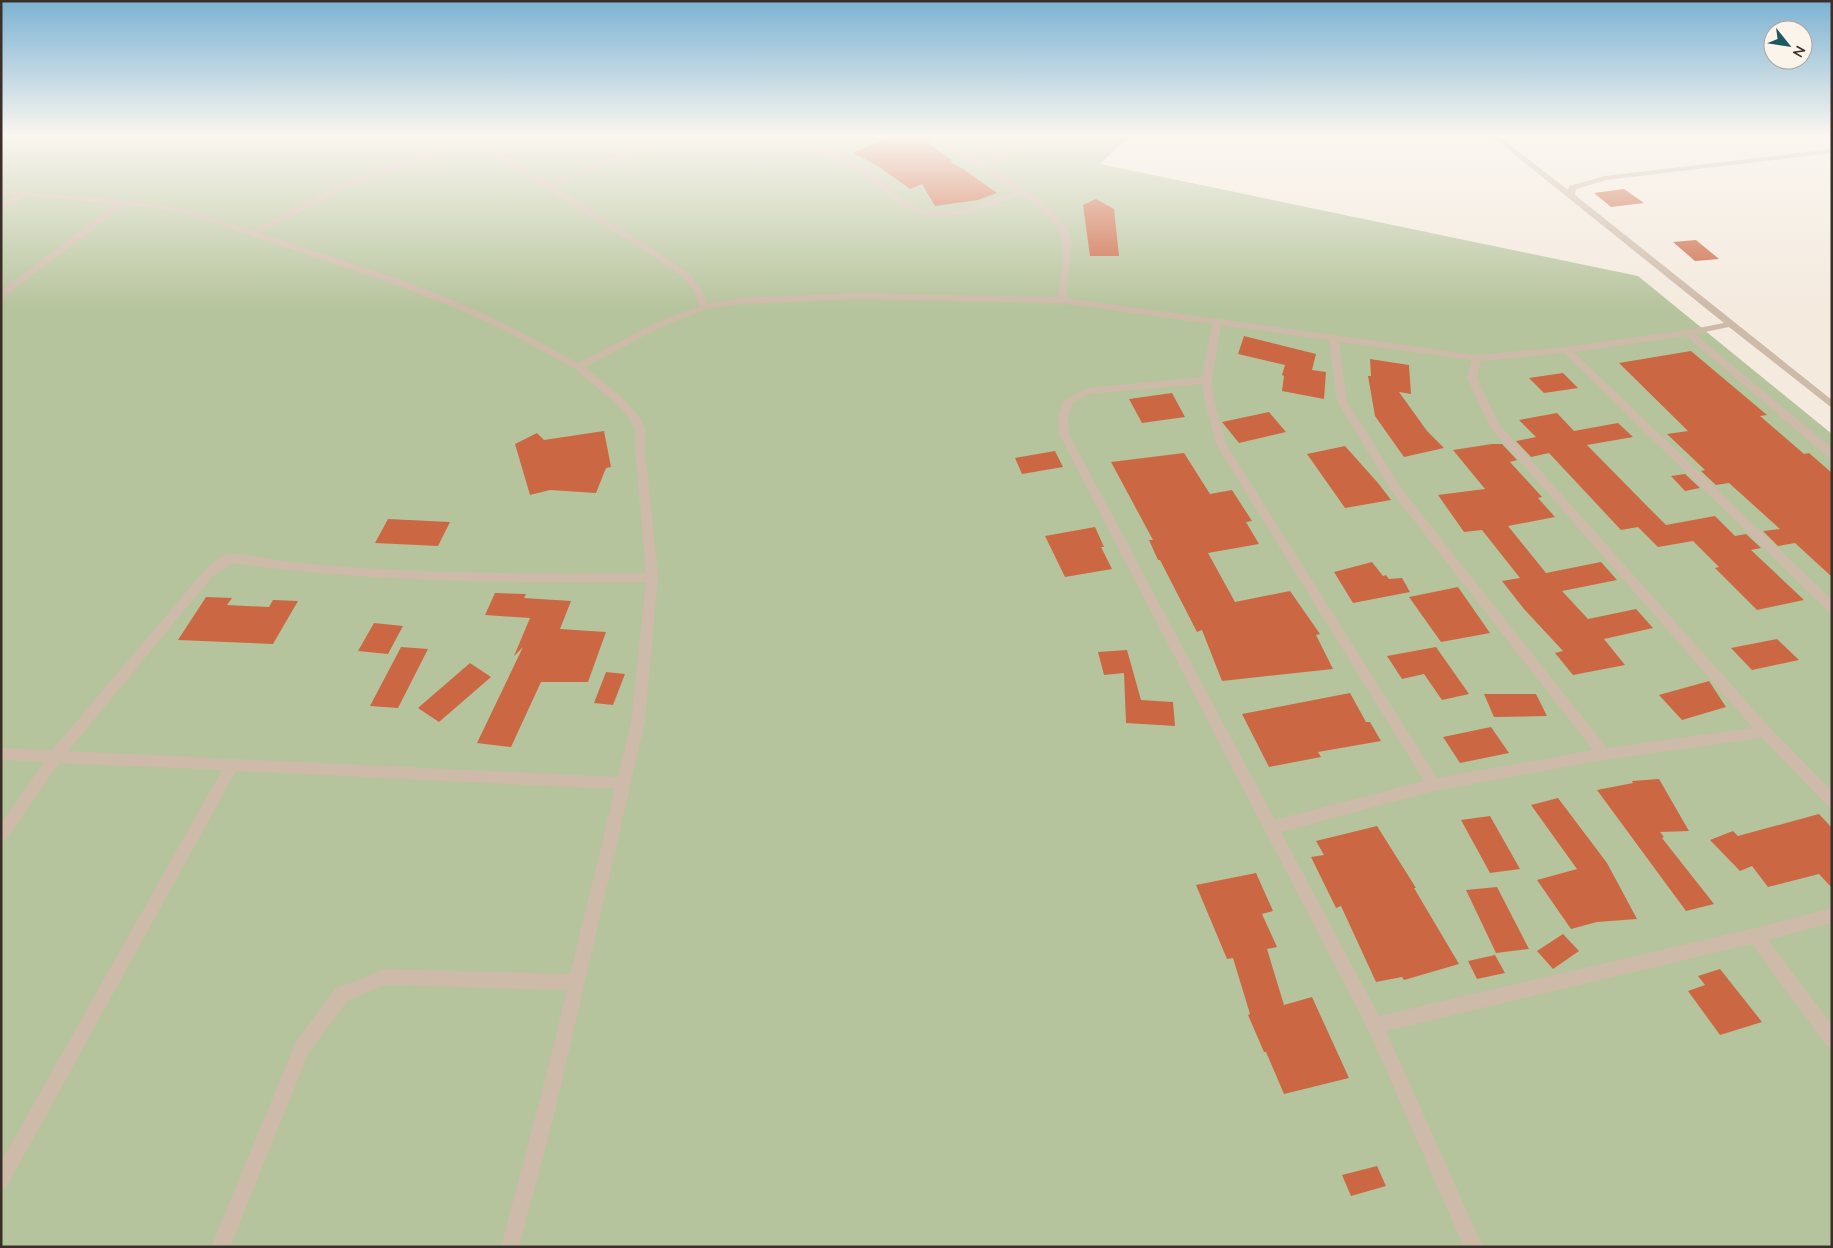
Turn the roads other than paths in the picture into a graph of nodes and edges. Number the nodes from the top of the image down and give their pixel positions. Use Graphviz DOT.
graph roads {
  1 [pos="4,192"];
  2 [pos="333,192"];
  3 [pos="558,192"];
  4 [pos="891,192"];
  5 [pos="1021,192"];
  6 [pos="1566,192"];
  7 [pos="1571,192"];
  8 [pos="23,194"];
  9 [pos="1571,196"];
  10 [pos="123,202"];
  11 [pos="1,209"];
  12 [pos="254,233"];
  13 [pos="1,296"];
  14 [pos="1062,300"];
  15 [pos="706,307"];
  16 [pos="1217,322"];
  17 [pos="1732,324"];
  18 [pos="1688,333"];
  19 [pos="1334,338"];
  20 [pos="1566,350"];
  21 [pos="1477,358"];
  22 [pos="578,367"];
  23 [pos="1207,380"];
  24 [pos="1832,405"];
  25 [pos="1832,454"];
  26 [pos="652,577"];
  27 [pos="1832,608"];
  28 [pos="1766,732"];
  29 [pos="1,754"];
  30 [pos="1604,754"];
  31 [pos="56,756"];
  32 [pos="232,764"];
  33 [pos="624,783"];
  34 [pos="1434,785"];
  35 [pos="1832,802"];
  36 [pos="1271,828"];
  37 [pos="1,835"];
  38 [pos="1832,915"];
  39 [pos="1755,936"];
  40 [pos="576,982"];
  41 [pos="1375,1025"];
  42 [pos="1832,1039"];
  43 [pos="1,1180"];
  44 [pos="220,1247"];
  45 [pos="510,1247"];
  46 [pos="1474,1247"];
  1 -- 8 [label="street"];
  2 -- 12 [label="street"];
  3 -- 15 [label="street"];
  4 -- 5 [label="street"];
  5 -- 14 [label="street"];
  6 -- 9 [label="street"];
  7 -- 9 [label="street"];
  8 -- 10 [label="street"];
  8 -- 11 [label="street"];
  9 -- 17 [label="street"];
  10 -- 12 [label="street"];
  10 -- 13 [label="street"];
  12 -- 22 [label="street"];
  14 -- 15 [label="street"];
  14 -- 16 [label="street"];
  15 -- 22 [label="street"];
  16 -- 19 [label="street"];
  16 -- 23 [label="street"];
  17 -- 18 [label="street"];
  17 -- 24 [label="street"];
  18 -- 20 [label="street"];
  18 -- 25 [label="street"];
  19 -- 21 [label="street"];
  19 -- 30 [label="street"];
  20 -- 21 [label="street"];
  20 -- 27 [label="street"];
  21 -- 28 [label="street"];
  22 -- 26 [label="street"];
  23 -- 34 [label="street"];
  23 -- 36 [label="street"];
  26 -- 31 [label="street"];
  26 -- 33 [label="street"];
  28 -- 30 [label="street"];
  28 -- 35 [label="street"];
  29 -- 31 [label="street"];
  30 -- 34 [label="street"];
  31 -- 32 [label="street"];
  31 -- 37 [label="street"];
  32 -- 33 [label="street"];
  32 -- 43 [label="street"];
  33 -- 40 [label="street"];
  34 -- 36 [label="street"];
  36 -- 41 [label="street"];
  38 -- 39 [label="street"];
  39 -- 41 [label="street"];
  39 -- 42 [label="street"];
  40 -- 44 [label="street"];
  40 -- 45 [label="street"];
  41 -- 46 [label="street"];
}
